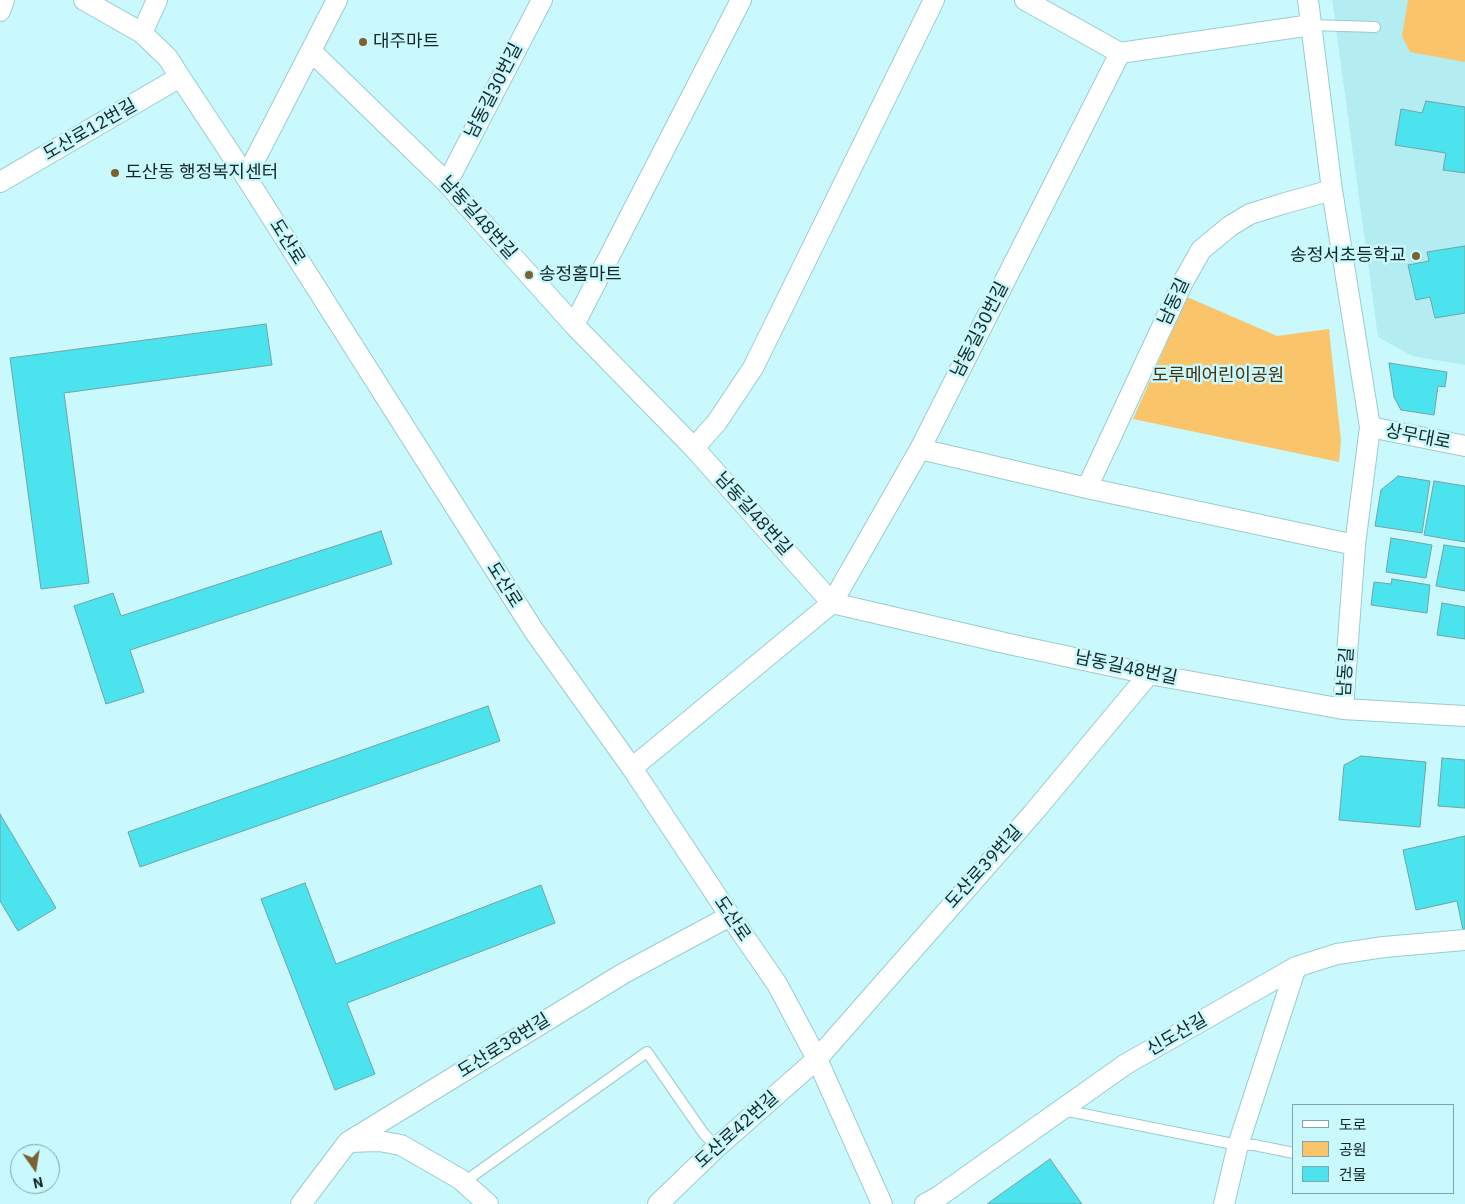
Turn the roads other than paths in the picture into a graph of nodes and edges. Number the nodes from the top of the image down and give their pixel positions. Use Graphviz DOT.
graph roads {
  1 [pos="4,0"];
  2 [pos="84,0"];
  3 [pos="157,0"];
  4 [pos="337,0"];
  5 [pos="542,0"];
  6 [pos="742,0"];
  7 [pos="934,0"];
  8 [pos="1025,0"];
  9 [pos="1308,0"];
  10 [pos="0,11"];
  11 [pos="1311,24"];
  12 [pos="1376,27"];
  13 [pos="142,33"];
  14 [pos="311,51"];
  15 [pos="1120,53"];
  16 [pos="180,77"];
  17 [pos="246,177"];
  18 [pos="0,182"];
  19 [pos="447,183"];
  20 [pos="1332,190"];
  21 [pos="574,325"];
  22 [pos="1370,427"];
  23 [pos="1465,446"];
  24 [pos="694,448"];
  25 [pos="920,449"];
  26 [pos="1087,488"];
  27 [pos="1355,545"];
  28 [pos="832,603"];
  29 [pos="1149,674"];
  30 [pos="1343,709"];
  31 [pos="1465,716"];
  32 [pos="632,768"];
  33 [pos="730,916"];
  34 [pos="1465,940"];
  35 [pos="1296,967"];
  36 [pos="817,1059"];
  37 [pos="1062,1110"];
  38 [pos="348,1142"];
  39 [pos="1238,1145"];
  40 [pos="717,1147"];
  41 [pos="1292,1153"];
  42 [pos="464,1182"];
  43 [pos="300,1204"];
  44 [pos="488,1204"];
  45 [pos="658,1204"];
  46 [pos="882,1204"];
  47 [pos="925,1204"];
  48 [pos="1224,1204"];
  1 -- 10 [label="street"];
  2 -- 13 [label="street, 도산로"];
  3 -- 13 [label="street"];
  4 -- 14 [label="street"];
  5 -- 19 [label="street, 남동길30번길"];
  6 -- 21 [label="street"];
  7 -- 24 [label="street"];
  8 -- 15 [label="street"];
  9 -- 11 [label="street, 남동길"];
  11 -- 12 [label="lane"];
  11 -- 15 [label="street"];
  11 -- 20 [label="street, 남동길"];
  13 -- 16 [label="street, 도산로"];
  14 -- 17 [label="street"];
  14 -- 19 [label="street, 남동길48번길"];
  15 -- 25 [label="street, 남동길30번길"];
  16 -- 17 [label="street, 도산로"];
  16 -- 18 [label="street, 도산로12번길"];
  17 -- 32 [label="street, 도산로"];
  19 -- 21 [label="street, 남동길48번길"];
  20 -- 22 [label="street, 남동길"];
  20 -- 26 [label="street, 남동길"];
  21 -- 24 [label="street, 남동길48번길"];
  22 -- 23 [label="street, 상무대로"];
  22 -- 27 [label="street, 남동길"];
  24 -- 28 [label="street, 남동길48번길"];
  25 -- 26 [label="street"];
  25 -- 28 [label="street, 남동길30번길"];
  26 -- 27 [label="street"];
  27 -- 30 [label="street, 남동길"];
  28 -- 29 [label="street, 남동길48번길"];
  28 -- 32 [label="street"];
  29 -- 30 [label="street, 남동길48번길"];
  29 -- 36 [label="street, 도산로39번길"];
  30 -- 31 [label="street, 남동길48번길"];
  32 -- 33 [label="street, 도산로"];
  33 -- 36 [label="street, 도산로"];
  33 -- 38 [label="street, 도산로38번길"];
  34 -- 35 [label="street, 신도산길"];
  35 -- 37 [label="street, 신도산길"];
  35 -- 39 [label="street"];
  36 -- 40 [label="street, 도산로42번길"];
  36 -- 46 [label="street, 도산로"];
  37 -- 39 [label="lane"];
  37 -- 47 [label="street, 신도산길"];
  38 -- 42 [label="street"];
  38 -- 43 [label="street, 도산로38번길"];
  39 -- 41 [label="lane"];
  39 -- 48 [label="street"];
  40 -- 42 [label="lane"];
  40 -- 45 [label="street, 도산로42번길"];
  42 -- 44 [label="street"];
}
